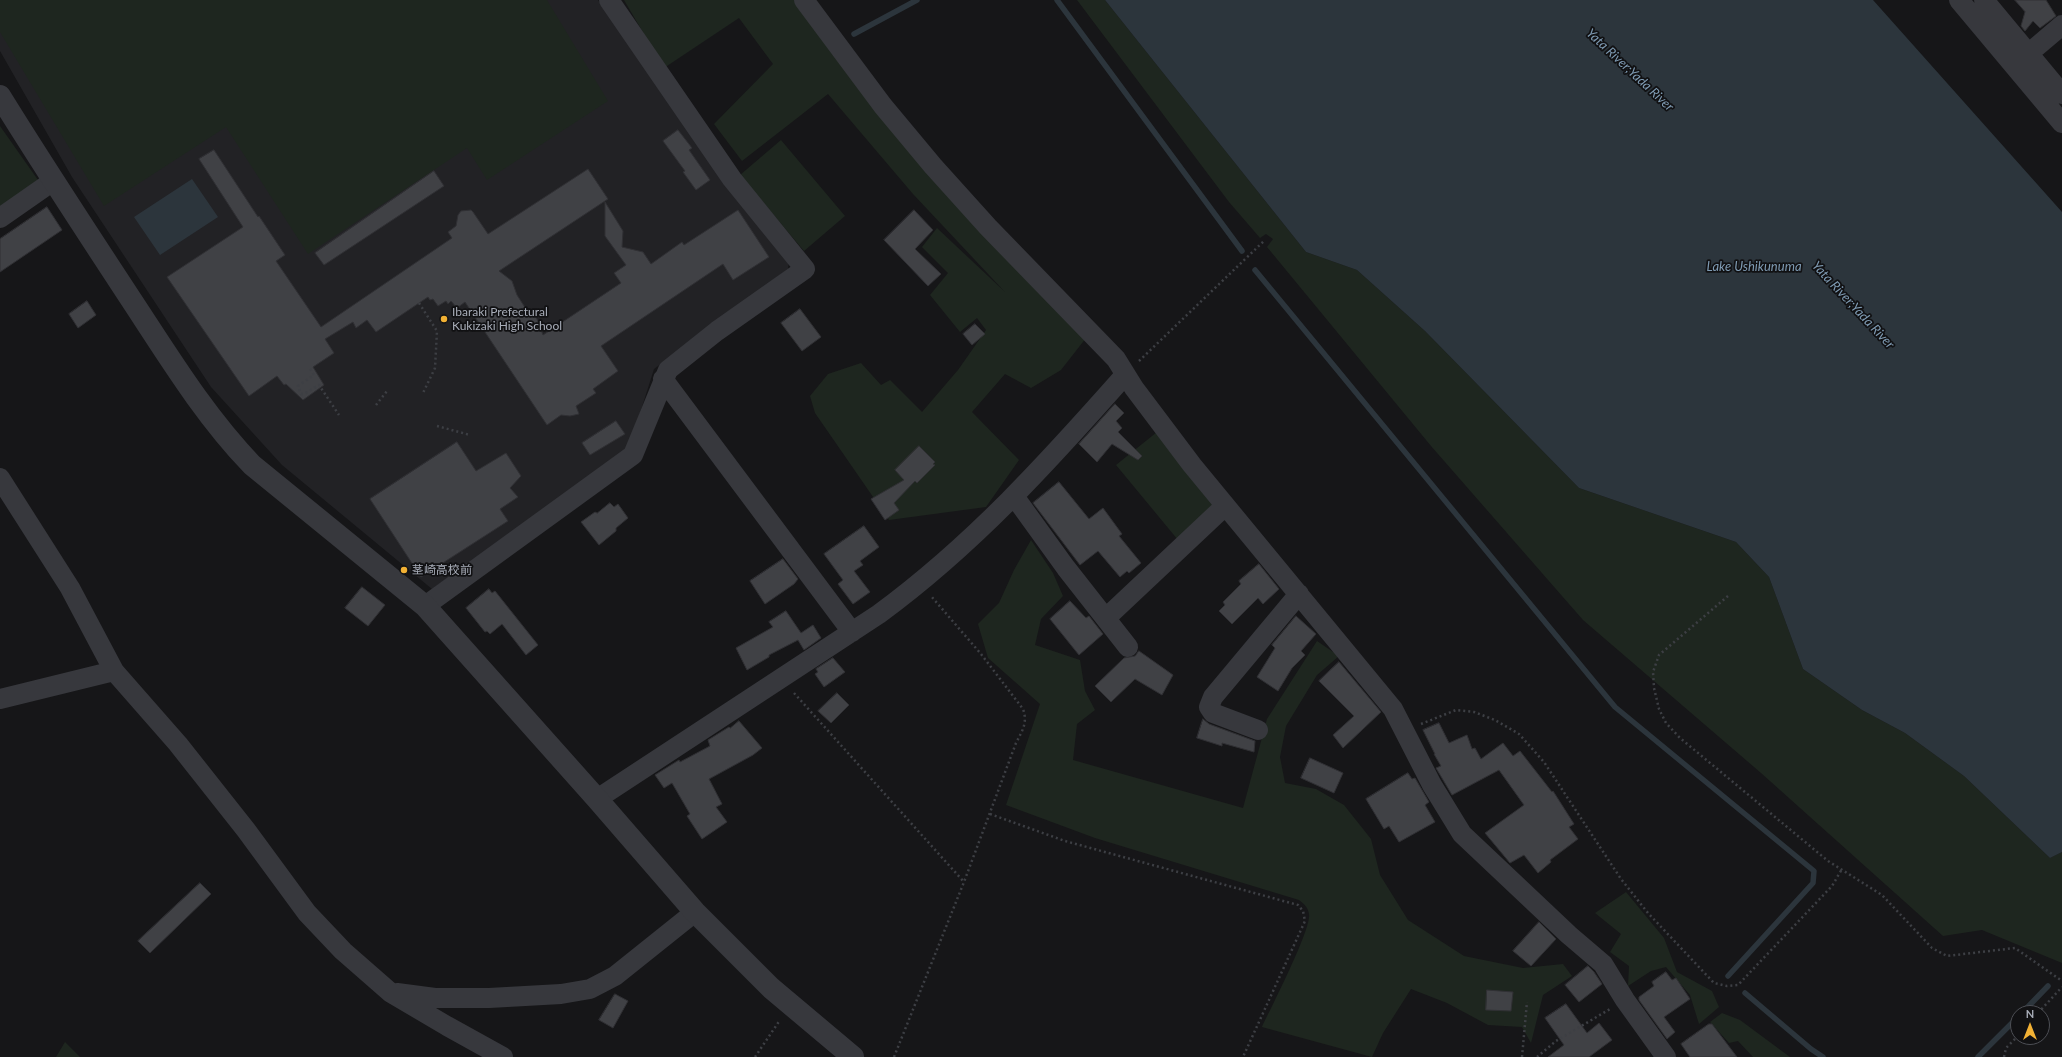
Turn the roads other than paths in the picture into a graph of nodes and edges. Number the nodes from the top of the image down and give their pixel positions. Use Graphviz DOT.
graph roads {
  1 [pos="609,0"];
  2 [pos="804,0"];
  3 [pos="1959,0"];
  4 [pos="1984,0"];
  5 [pos="2062,25"];
  6 [pos="2028,54"];
  7 [pos="2062,94"];
  8 [pos="0,96"];
  9 [pos="2062,124"];
  10 [pos="52,181"];
  11 [pos="0,218"];
  12 [pos="1124,375"];
  13 [pos="663,379"];
  14 [pos="0,478"];
  15 [pos="1014,496"];
  16 [pos="1225,506"];
  17 [pos="1299,594"];
  18 [pos="425,606"];
  19 [pos="1106,618"];
  20 [pos="852,632"];
  21 [pos="1128,647"];
  22 [pos="114,671"];
  23 [pos="0,699"];
  24 [pos="1258,730"];
  25 [pos="597,799"];
  26 [pos="695,912"];
  27 [pos="391,993"];
  28 [pos="503,1057"];
  29 [pos="853,1057"];
  30 [pos="1666,1057"];
  1 -- 13 [label="street"];
  2 -- 12 [label="street"];
  3 -- 9 [label="street"];
  4 -- 6 [label="street"];
  5 -- 6 [label="street"];
  6 -- 7 [label="street"];
  8 -- 10 [label="street"];
  10 -- 11 [label="street"];
  10 -- 18 [label="street"];
  12 -- 15 [label="street"];
  12 -- 16 [label="street"];
  13 -- 18 [label="street"];
  13 -- 20 [label="street"];
  14 -- 22 [label="street"];
  15 -- 19 [label="street"];
  15 -- 20 [label="street"];
  16 -- 17 [label="street"];
  16 -- 19 [label="street"];
  17 -- 24 [label="street"];
  17 -- 30 [label="street"];
  18 -- 25 [label="street"];
  19 -- 21 [label="street"];
  20 -- 25 [label="street"];
  22 -- 23 [label="street"];
  22 -- 27 [label="street"];
  25 -- 26 [label="street"];
  26 -- 27 [label="street"];
  26 -- 29 [label="street"];
  27 -- 28 [label="street"];
}
